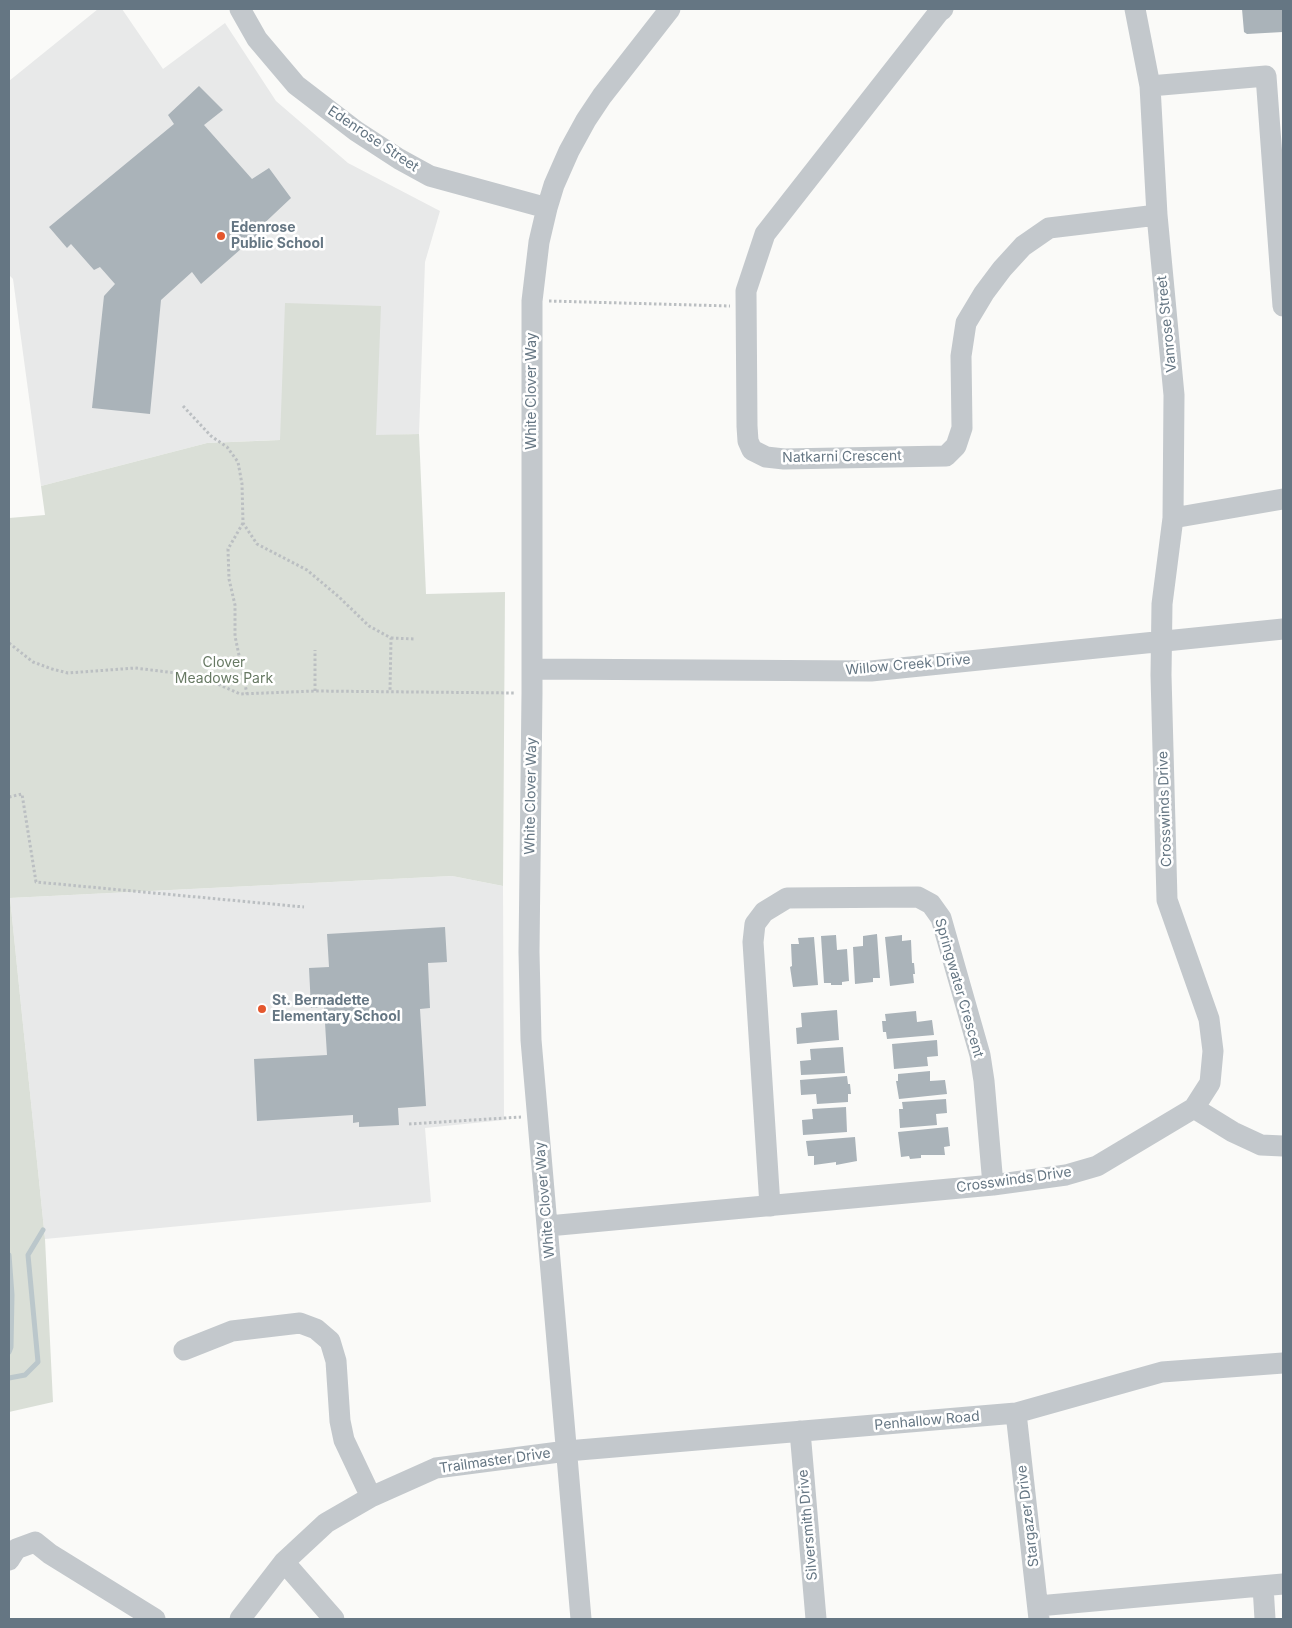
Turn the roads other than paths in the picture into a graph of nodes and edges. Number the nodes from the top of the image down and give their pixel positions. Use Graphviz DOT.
graph roads {
  1 [pos="240,9"];
  2 [pos="670,9"];
  3 [pos="944,9"];
  4 [pos="1135,9"];
  5 [pos="1150,86"];
  6 [pos="546,208"];
  7 [pos="1157,215"];
  8 [pos="1283,306"];
  9 [pos="1283,499"];
  10 [pos="1173,518"];
  11 [pos="1283,628"];
  12 [pos="1162,641"];
  13 [pos="532,670"];
  14 [pos="1194,1108"];
  15 [pos="1283,1146"];
  16 [pos="993,1185"];
  17 [pos="770,1206"];
  18 [pos="548,1226"];
  19 [pos="184,1350"];
  20 [pos="1283,1364"];
  21 [pos="1016,1413"];
  22 [pos="800,1431"];
  23 [pos="567,1451"];
  24 [pos="371,1497"];
  25 [pos="9,1560"];
  26 [pos="284,1562"];
  27 [pos="1273,1585"];
  28 [pos="1039,1612"];
  29 [pos="155,1619"];
  30 [pos="240,1619"];
  31 [pos="334,1619"];
  32 [pos="581,1619"];
  33 [pos="816,1619"];
  34 [pos="1265,1619"];
  1 -- 6 [label="street, Edenrose Street"];
  2 -- 6 [label="street, White Clover Way"];
  3 -- 7 [label="street, Natkarni Crescent"];
  4 -- 5 [label="street, Vanrose Street"];
  5 -- 7 [label="street, Vanrose Street"];
  5 -- 8 [label="street"];
  6 -- 13 [label="street, White Clover Way"];
  7 -- 10 [label="street, Vanrose Street"];
  9 -- 10 [label="street"];
  10 -- 12 [label="street, Vanrose Street"];
  11 -- 12 [label="street, Willow Creek Drive"];
  12 -- 13 [label="street, Willow Creek Drive"];
  12 -- 14 [label="street, Crosswinds Drive"];
  13 -- 18 [label="street, White Clover Way"];
  14 -- 15 [label="street"];
  14 -- 16 [label="street, Crosswinds Drive"];
  16 -- 17 [label="street, Crosswinds Drive"];
  16 -- 17 [label="street, Springwater Crescent"];
  17 -- 18 [label="street, Crosswinds Drive"];
  18 -- 23 [label="street, White Clover Way"];
  19 -- 24 [label="street"];
  20 -- 21 [label="street, Penhallow Road"];
  21 -- 22 [label="street, Penhallow Road"];
  21 -- 28 [label="street, Stargazer Drive"];
  22 -- 23 [label="street, Penhallow Road"];
  22 -- 33 [label="street, Silversmith Drive"];
  23 -- 24 [label="street, Trailmaster Drive"];
  23 -- 32 [label="street, White Clover Way"];
  24 -- 26 [label="street, Trailmaster Drive"];
  25 -- 29 [label="street"];
  26 -- 30 [label="street, Trailmaster Drive"];
  26 -- 31 [label="street"];
  27 -- 28 [label="street"];
  27 -- 34 [label="street"];
}
